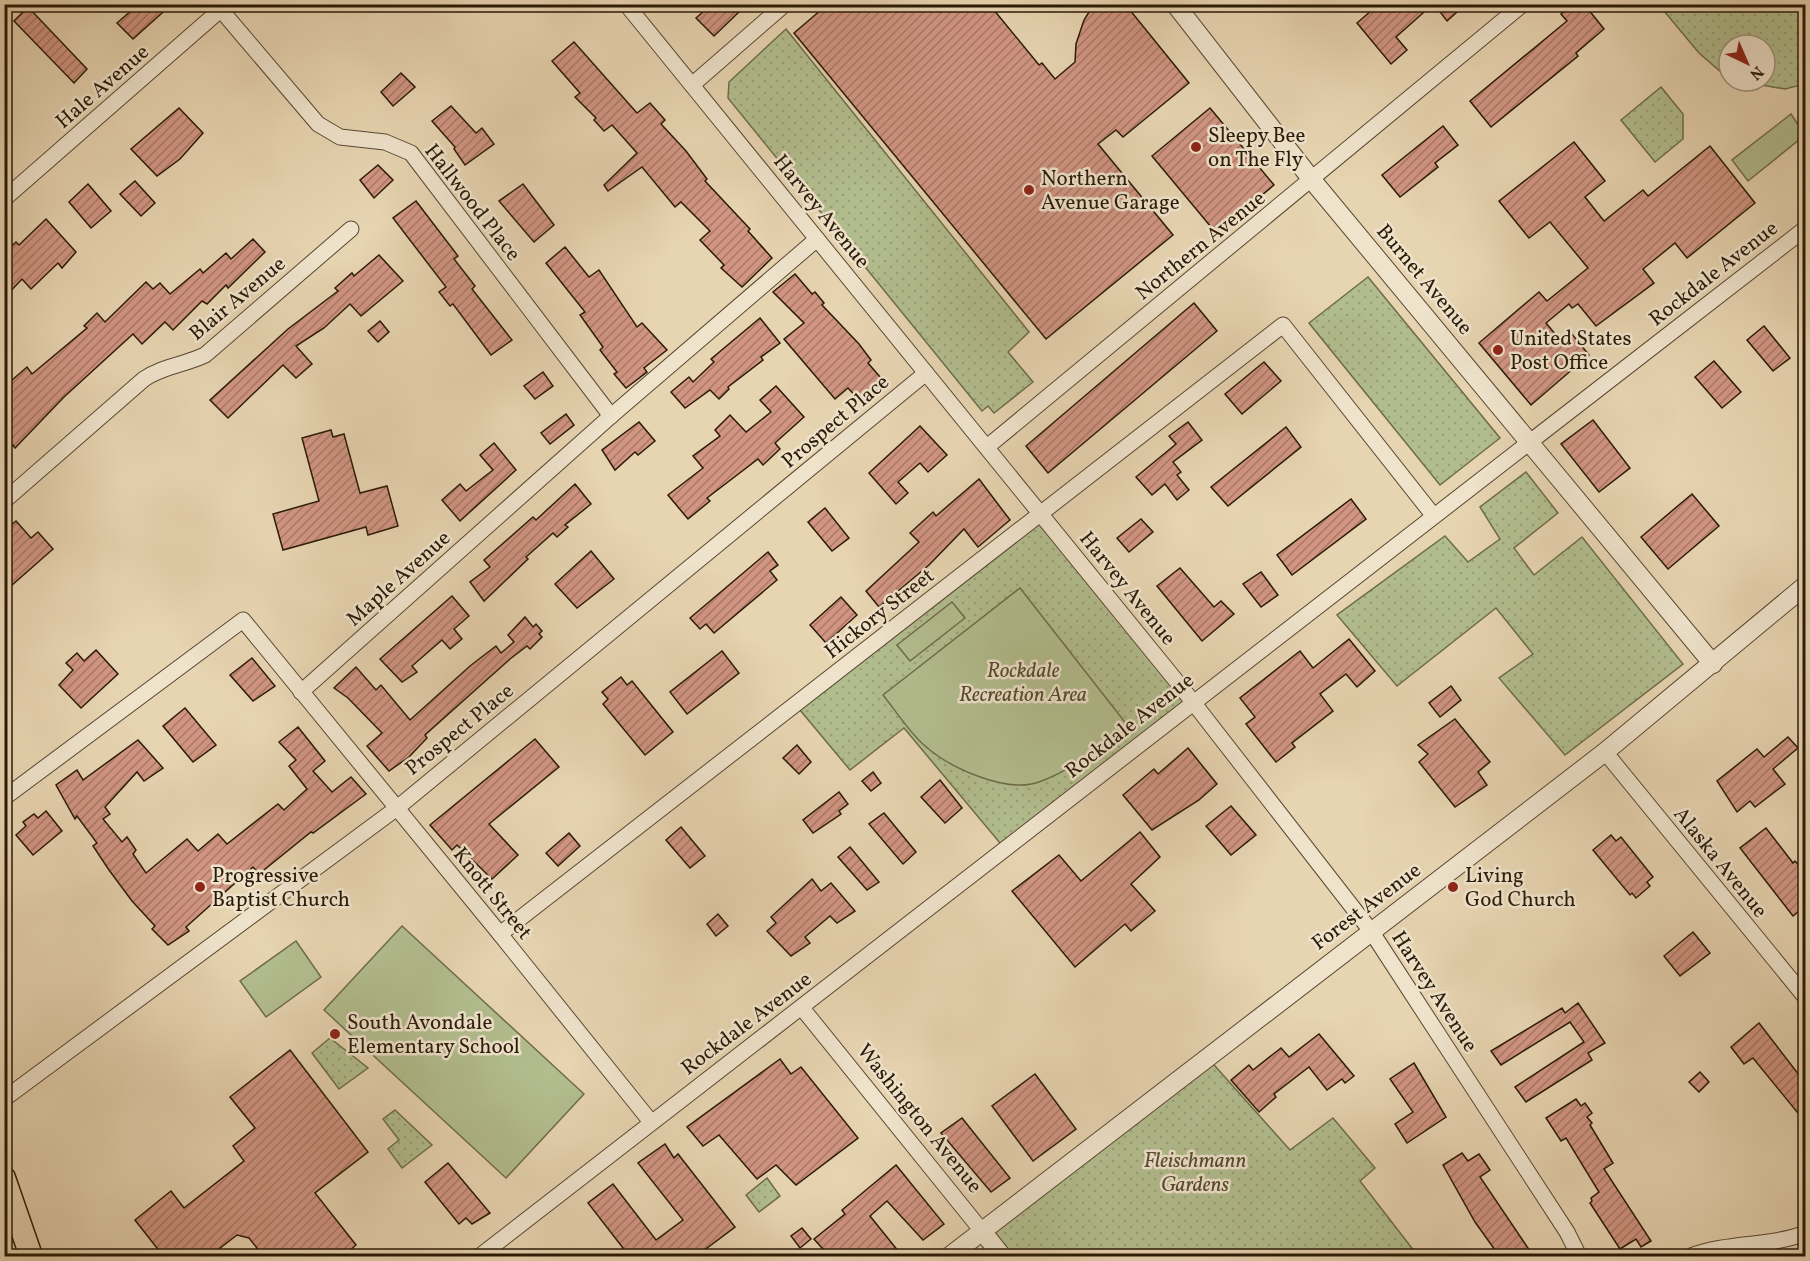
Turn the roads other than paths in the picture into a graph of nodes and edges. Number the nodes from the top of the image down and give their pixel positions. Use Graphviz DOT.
graph roads {
  1 [pos="626,4"];
  2 [pos="785,4"];
  3 [pos="1175,4"];
  4 [pos="1523,4"];
  5 [pos="224,7"];
  6 [pos="692,85"];
  7 [pos="1312,180"];
  8 [pos="4,199"];
  9 [pos="1806,228"];
  10 [pos="351,229"];
  11 [pos="817,239"];
  12 [pos="926,373"];
  13 [pos="612,416"];
  14 [pos="1530,440"];
  15 [pos="987,447"];
  16 [pos="4,501"];
  17 [pos="1041,513"];
  18 [pos="1433,515"];
  19 [pos="1806,585"];
  20 [pos="1713,664"];
  21 [pos="301,692"];
  22 [pos="1193,701"];
  23 [pos="1605,752"];
  24 [pos="4,798"];
  25 [pos="397,808"];
  26 [pos="1371,930"];
  27 [pos="500,934"];
  28 [pos="1806,998"];
  29 [pos="802,1008"];
  30 [pos="4,1099"];
  31 [pos="651,1122"];
  32 [pos="4,1178"];
  33 [pos="982,1231"];
  34 [pos="1806,1233"];
  35 [pos="31,1257"];
  36 [pos="480,1257"];
  37 [pos="950,1257"];
  38 [pos="1002,1257"];
  39 [pos="1579,1257"];
  40 [pos="1691,1257"];
  1 -- 6 [label="street, Harvey Avenue"];
  2 -- 6 [label="street"];
  3 -- 7 [label="street, Burnet Avenue"];
  4 -- 7 [label="street, Northern Avenue"];
  5 -- 8 [label="street, Hale Avenue"];
  5 -- 13 [label="street, Hallwood Place"];
  6 -- 11 [label="street, Harvey Avenue"];
  7 -- 14 [label="street, Burnet Avenue"];
  7 -- 15 [label="street, Northern Avenue"];
  9 -- 14 [label="street, Rockdale Avenue"];
  10 -- 16 [label="street, Blair Avenue"];
  11 -- 12 [label="street, Harvey Avenue"];
  11 -- 13 [label="street, Maple Avenue"];
  12 -- 15 [label="street, Harvey Avenue"];
  12 -- 25 [label="street, Prospect Place"];
  13 -- 21 [label="street, Maple Avenue"];
  14 -- 18 [label="street, Rockdale Avenue"];
  14 -- 20 [label="street, Burnet Avenue"];
  15 -- 17 [label="street, Harvey Avenue"];
  17 -- 18 [label="street, Hickory Street"];
  17 -- 22 [label="street, Harvey Avenue"];
  17 -- 27 [label="street, Hickory Street"];
  18 -- 22 [label="street, Rockdale Avenue"];
  19 -- 20 [label="street, Forest Avenue"];
  20 -- 23 [label="street, Forest Avenue"];
  21 -- 24 [label="street"];
  21 -- 25 [label="street, Knott Street"];
  22 -- 26 [label="street, Harvey Avenue"];
  22 -- 29 [label="street, Rockdale Avenue"];
  23 -- 26 [label="street, Forest Avenue"];
  23 -- 28 [label="street, Alaska Avenue"];
  25 -- 27 [label="street, Knott Street"];
  25 -- 30 [label="street, Prospect Place"];
  26 -- 33 [label="street, Forest Avenue"];
  26 -- 39 [label="street, Harvey Avenue"];
  27 -- 31 [label="street, Knott Street"];
  29 -- 31 [label="street, Rockdale Avenue"];
  29 -- 33 [label="street, Washington Avenue"];
  31 -- 36 [label="street, Rockdale Avenue"];
  32 -- 35 [label="main road"];
  33 -- 37 [label="street, Forest Avenue"];
  33 -- 38 [label="street, Washington Avenue"];
  34 -- 40 [label="street"];
}
